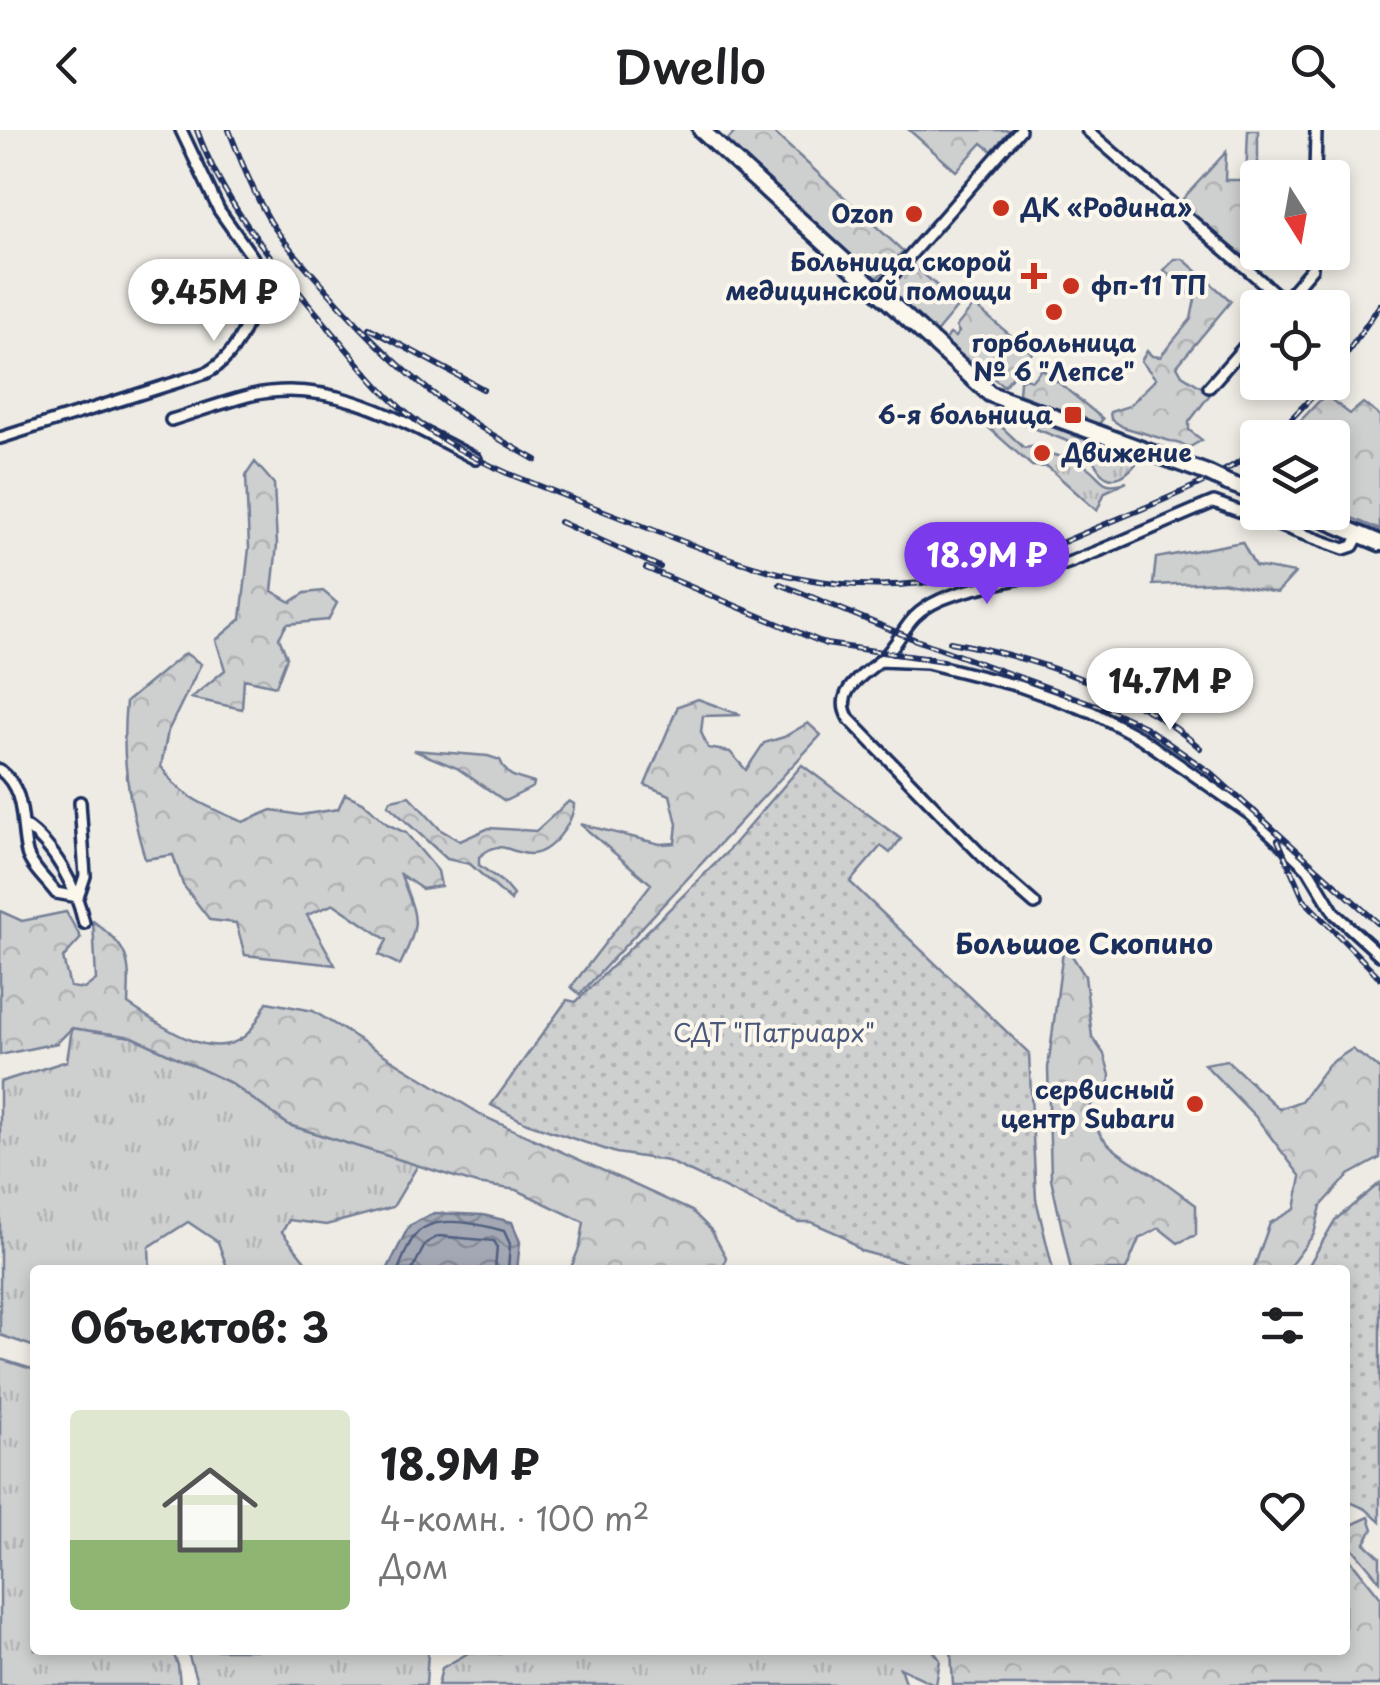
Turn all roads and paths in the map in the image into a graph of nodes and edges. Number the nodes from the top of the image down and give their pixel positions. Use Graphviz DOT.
graph roads {
  1 [pos="181,130"];
  2 [pos="701,130"];
  3 [pos="1020,130"];
  4 [pos="1087,130"];
  5 [pos="1316,130"];
  6 [pos="1315,160"];
  7 [pos="1310,270"];
  8 [pos="1265,290"];
  9 [pos="1293,290"];
  10 [pos="878,292"];
  11 [pos="1240,352"];
  12 [pos="1209,387"];
  13 [pos="170,420"];
  14 [pos="0,438"];
  15 [pos="476,458"];
  16 [pos="1240,487"];
  17 [pos="1350,529"];
  18 [pos="1360,533"];
  19 [pos="1380,543"];
  20 [pos="880,661"];
  21 [pos="0,770"];
  22 [pos="80,802"];
  23 [pos="24,825"];
  24 [pos="78,896"];
  25 [pos="1036,904"];
  26 [pos="84,922"];
  27 [pos="1380,956"];
  1 -- 14 [label="street"];
  2 -- 10 [label="main road"];
  3 -- 10 [label="street"];
  4 -- 8 [label="street"];
  5 -- 6 [label="street"];
  7 -- 9 [label="street"];
  10 -- 16 [label="main road, bridge"];
  11 -- 12 [label="street"];
  13 -- 15 [label="street"];
  17 -- 18 [label="main road"];
  18 -- 19 [label="main road"];
  18 -- 20 [label="street"];
  20 -- 25 [label="street"];
  20 -- 27 [label="street"];
  21 -- 23 [label="street"];
  22 -- 24 [label="street"];
  23 -- 24 [label="street"];
  23 -- 24 [label="street"];
  24 -- 26 [label="street"];
}
